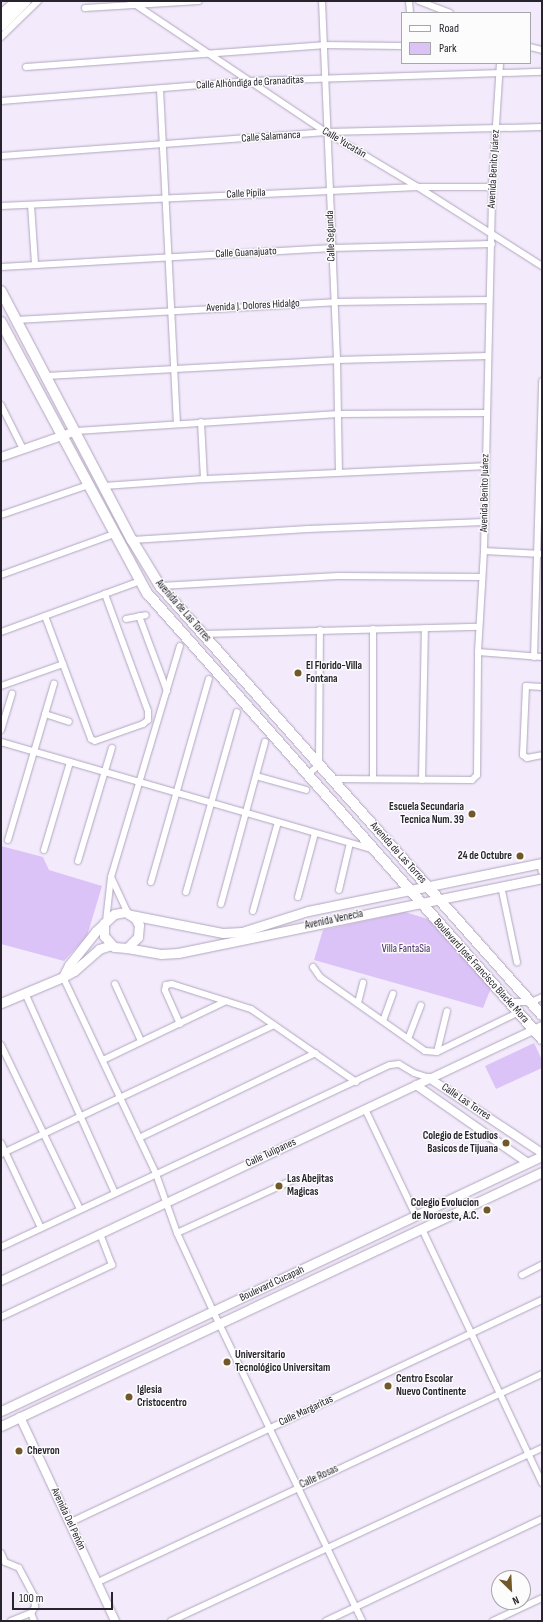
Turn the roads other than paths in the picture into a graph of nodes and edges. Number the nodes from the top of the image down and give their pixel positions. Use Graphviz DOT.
graph roads {
  1 [pos="17,1"];
  2 [pos="26,1"];
  3 [pos="38,1"];
  4 [pos="130,1"];
  5 [pos="199,1"];
  6 [pos="322,1"];
  7 [pos="409,1"];
  8 [pos="419,1"];
  9 [pos="136,6"];
  10 [pos="85,8"];
  11 [pos="410,12"];
  12 [pos="447,12"];
  13 [pos="1,15"];
  14 [pos="1,26"];
  15 [pos="1,37"];
  16 [pos="323,45"];
  17 [pos="401,46"];
  18 [pos="531,47"];
  19 [pos="542,50"];
  20 [pos="207,53"];
  21 [pos="500,64"];
  22 [pos="26,67"];
  23 [pos="499,72"];
  24 [pos="542,72"];
  25 [pos="324,79"];
  26 [pos="250,81"];
  27 [pos="160,89"];
  28 [pos="1,101"];
  29 [pos="542,127"];
  30 [pos="496,130"];
  31 [pos="326,132"];
  32 [pos="162,145"];
  33 [pos="1,156"];
  34 [pos="418,187"];
  35 [pos="492,187"];
  36 [pos="329,190"];
  37 [pos="164,198"];
  38 [pos="30,205"];
  39 [pos="1,206"];
  40 [pos="491,233"];
  41 [pos="492,244"];
  42 [pos="332,248"];
  43 [pos="168,257"];
  44 [pos="35,263"];
  45 [pos="1,266"];
  46 [pos="542,266"];
  47 [pos="1,291"];
  48 [pos="489,300"];
  49 [pos="334,302"];
  50 [pos="171,311"];
  51 [pos="16,320"];
  52 [pos="1,322"];
  53 [pos="488,356"];
  54 [pos="337,360"];
  55 [pos="174,368"];
  56 [pos="46,376"];
  57 [pos="542,381"];
  58 [pos="541,399"];
  59 [pos="1,405"];
  60 [pos="486,413"];
  61 [pos="338,414"];
  62 [pos="201,422"];
  63 [pos="177,423"];
  64 [pos="76,431"];
  65 [pos="61,435"];
  66 [pos="23,449"];
  67 [pos="540,450"];
  68 [pos="1,457"];
  69 [pos="485,466"];
  70 [pos="339,472"];
  71 [pos="204,479"];
  72 [pos="88,484"];
  73 [pos="104,486"];
  74 [pos="540,502"];
  75 [pos="1,515"];
  76 [pos="484,522"];
  77 [pos="114,534"];
  78 [pos="132,540"];
  79 [pos="484,551"];
  80 [pos="539,554"];
  81 [pos="1,576"];
  82 [pos="482,577"];
  83 [pos="140,582"];
  84 [pos="160,586"];
  85 [pos="105,594"];
  86 [pos="539,608"];
  87 [pos="45,616"];
  88 [pos="126,619"];
  89 [pos="479,627"];
  90 [pos="425,628"];
  91 [pos="373,629"];
  92 [pos="320,630"];
  93 [pos="1,632"];
  94 [pos="202,634"];
  95 [pos="180,646"];
  96 [pos="478,652"];
  97 [pos="534,656"];
  98 [pos="542,657"];
  99 [pos="62,664"];
  100 [pos="209,679"];
  101 [pos="54,684"];
  102 [pos="1,686"];
  103 [pos="542,687"];
  104 [pos="167,691"];
  105 [pos="12,694"];
  106 [pos="237,712"];
  107 [pos="45,714"];
  108 [pos="69,722"];
  109 [pos="1,730"];
  110 [pos="1,742"];
  111 [pos="265,742"];
  112 [pos="112,748"];
  113 [pos="34,751"];
  114 [pos="542,755"];
  115 [pos="70,762"];
  116 [pos="319,765"];
  117 [pos="104,772"];
  118 [pos="307,774"];
  119 [pos="256,776"];
  120 [pos="373,778"];
  121 [pos="332,779"];
  122 [pos="422,780"];
  123 [pos="141,782"];
  124 [pos="306,790"];
  125 [pos="178,793"];
  126 [pos="213,804"];
  127 [pos="245,813"];
  128 [pos="278,822"];
  129 [pos="315,833"];
  130 [pos="8,840"];
  131 [pos="350,843"];
  132 [pos="44,850"];
  133 [pos="374,850"];
  134 [pos="78,861"];
  135 [pos="541,866"];
  136 [pos="111,877"];
  137 [pos="542,878"];
  138 [pos="151,882"];
  139 [pos="502,886"];
  140 [pos="429,888"];
  141 [pos="339,890"];
  142 [pos="186,892"];
  143 [pos="411,892"];
  144 [pos="298,897"];
  145 [pos="438,898"];
  146 [pos="420,902"];
  147 [pos="221,904"];
  148 [pos="253,911"];
  149 [pos="130,914"];
  150 [pos="105,922"];
  151 [pos="111,946"];
  152 [pos="127,948"];
  153 [pos="517,962"];
  154 [pos="313,967"];
  155 [pos="64,977"];
  156 [pos="363,983"];
  157 [pos="115,984"];
  158 [pos="25,993"];
  159 [pos="393,994"];
  160 [pos="542,997"];
  161 [pos="226,1001"];
  162 [pos="510,1002"];
  163 [pos="531,1002"];
  164 [pos="1,1003"];
  165 [pos="358,1003"];
  166 [pos="421,1005"];
  167 [pos="447,1011"];
  168 [pos="518,1012"];
  169 [pos="542,1015"];
  170 [pos="384,1021"];
  171 [pos="180,1024"];
  172 [pos="274,1025"];
  173 [pos="538,1028"];
  174 [pos="408,1039"];
  175 [pos="542,1039"];
  176 [pos="141,1041"];
  177 [pos="1,1045"];
  178 [pos="437,1052"];
  179 [pos="316,1053"];
  180 [pos="103,1060"];
  181 [pos="414,1073"];
  182 [pos="429,1078"];
  183 [pos="356,1082"];
  184 [pos="416,1085"];
  185 [pos="120,1098"];
  186 [pos="365,1109"];
  187 [pos="82,1116"];
  188 [pos="43,1134"];
  189 [pos="138,1138"];
  190 [pos="1,1143"];
  191 [pos="3,1153"];
  192 [pos="542,1153"];
  193 [pos="542,1156"];
  194 [pos="528,1163"];
  195 [pos="542,1172"];
  196 [pos="156,1174"];
  197 [pos="293,1180"];
  198 [pos="115,1193"];
  199 [pos="167,1202"];
  200 [pos="80,1209"];
  201 [pos="416,1216"];
  202 [pos="40,1228"];
  203 [pos="422,1229"];
  204 [pos="100,1233"];
  205 [pos="177,1233"];
  206 [pos="1,1247"];
  207 [pos="542,1266"];
  208 [pos="522,1275"];
  209 [pos="1,1281"];
  210 [pos="542,1300"];
  211 [pos="213,1311"];
  212 [pos="1,1317"];
  213 [pos="218,1324"];
  214 [pos="472,1334"];
  215 [pos="542,1374"];
  216 [pos="501,1394"];
  217 [pos="1,1411"];
  218 [pos="20,1416"];
  219 [pos="1,1426"];
  220 [pos="270,1428"];
  221 [pos="542,1448"];
  222 [pos="529,1455"];
  223 [pos="542,1483"];
  224 [pos="297,1488"];
  225 [pos="542,1519"];
  226 [pos="69,1523"];
  227 [pos="327,1549"];
  228 [pos="1,1553"];
  229 [pos="3,1563"];
  230 [pos="98,1582"];
  231 [pos="542,1598"];
  232 [pos="355,1607"];
  233 [pos="31,1613"];
  234 [pos="11,1621"];
  235 [pos="34,1621"];
  236 [pos="115,1621"];
  237 [pos="171,1621"];
  238 [pos="326,1621"];
  239 [pos="362,1621"];
  240 [pos="494,1621"];
  1 -- 13 [label="main road"];
  2 -- 14 [label="main road"];
  3 -- 15 [label="street"];
  4 -- 9 [label="street, Calle Yucatán"];
  5 -- 9 [label="street"];
  6 -- 16 [label="street, Calle Segunda"];
  7 -- 11 [label="street"];
  8 -- 12 [label="street"];
  9 -- 10 [label="street"];
  9 -- 20 [label="street, Calle Yucatán"];
  16 -- 17 [label="street"];
  16 -- 20 [label="street"];
  16 -- 25 [label="street, Calle Segunda"];
  18 -- 19 [label="street"];
  20 -- 22 [label="street"];
  20 -- 26 [label="street, Calle Yucatán"];
  21 -- 23 [label="street, Avenida Benito Juárez"];
  23 -- 24 [label="street, Calle Alhóndiga de Granaditas"];
  23 -- 25 [label="street, Calle Alhóndiga de Granaditas"];
  23 -- 30 [label="street, Avenida Benito Juárez"];
  25 -- 26 [label="street, Calle Alhóndiga de Granaditas"];
  25 -- 31 [label="street, Calle Segunda"];
  26 -- 27 [label="street, Calle Alhóndiga de Granaditas"];
  26 -- 31 [label="street, Calle Yucatán"];
  27 -- 28 [label="street, Calle Alhóndiga de Granaditas"];
  27 -- 32 [label="street"];
  29 -- 30 [label="street, Calle Salamanca"];
  30 -- 31 [label="street, Calle Salamanca"];
  30 -- 35 [label="street, Avenida Benito Juárez"];
  31 -- 32 [label="street, Calle Salamanca"];
  31 -- 34 [label="street, Calle Yucatán"];
  31 -- 36 [label="street, Calle Segunda"];
  32 -- 33 [label="street, Calle Salamanca"];
  32 -- 37 [label="street"];
  34 -- 35 [label="street, Calle Pípila"];
  34 -- 36 [label="street, Calle Pípila"];
  34 -- 40 [label="street, Calle Yucatán"];
  35 -- 40 [label="street, Avenida Benito Juárez"];
  36 -- 37 [label="street, Calle Pípila"];
  36 -- 42 [label="street, Calle Segunda"];
  37 -- 38 [label="street, Calle Pípila"];
  37 -- 43 [label="street"];
  38 -- 39 [label="street, Calle Pípila"];
  38 -- 44 [label="street"];
  40 -- 41 [label="street, Avenida Benito Juárez"];
  40 -- 46 [label="street, Calle Yucatán"];
  41 -- 42 [label="street, Calle Guanajuato"];
  41 -- 48 [label="street, Avenida Benito Juárez"];
  42 -- 43 [label="street, Calle Guanajuato"];
  42 -- 49 [label="street, Calle Segunda"];
  43 -- 44 [label="street, Calle Guanajuato"];
  43 -- 50 [label="street"];
  44 -- 45 [label="street, Calle Guanajuato"];
  47 -- 51 [label="main road, Avenida de Las Torres"];
  48 -- 49 [label="street, Avenida J. Dolores Hidalgo"];
  48 -- 53 [label="street, Avenida Benito Juárez"];
  49 -- 50 [label="street, Avenida J. Dolores Hidalgo"];
  49 -- 54 [label="street, Calle Segunda"];
  50 -- 51 [label="street, Avenida J. Dolores Hidalgo"];
  50 -- 55 [label="street"];
  51 -- 56 [label="main road, Avenida de Las Torres"];
  52 -- 65 [label="main road, Avenida de Las Torres"];
  53 -- 54 [label="street"];
  53 -- 60 [label="street, Avenida Benito Juárez"];
  54 -- 55 [label="street"];
  54 -- 61 [label="street, Calle Segunda"];
  55 -- 56 [label="street"];
  55 -- 63 [label="street"];
  56 -- 64 [label="main road, Avenida de Las Torres"];
  57 -- 58 [label="street"];
  58 -- 67 [label="street"];
  59 -- 66 [label="street"];
  60 -- 61 [label="street"];
  60 -- 69 [label="street, Avenida Benito Juárez"];
  61 -- 62 [label="street"];
  61 -- 70 [label="street, Calle Segunda"];
  62 -- 63 [label="street"];
  62 -- 71 [label="street"];
  63 -- 64 [label="street"];
  64 -- 65 [label="street"];
  64 -- 73 [label="main road, Avenida de Las Torres"];
  65 -- 66 [label="street"];
  65 -- 72 [label="main road, Avenida de Las Torres"];
  66 -- 68 [label="street"];
  67 -- 74 [label="street"];
  69 -- 70 [label="street"];
  69 -- 76 [label="street, Avenida Benito Juárez"];
  70 -- 71 [label="street"];
  71 -- 73 [label="street"];
  72 -- 75 [label="street"];
  72 -- 77 [label="main road, Avenida de Las Torres"];
  73 -- 78 [label="main road, Avenida de Las Torres"];
  74 -- 80 [label="street"];
  76 -- 78 [label="street"];
  76 -- 79 [label="street, Avenida Benito Juárez"];
  77 -- 81 [label="street"];
  77 -- 83 [label="main road, Avenida de Las Torres"];
  78 -- 84 [label="main road, Avenida de Las Torres"];
  79 -- 80 [label="street"];
  79 -- 82 [label="street, Avenida Benito Juárez"];
  80 -- 86 [label="street"];
  82 -- 84 [label="street"];
  82 -- 89 [label="street, Avenida Benito Juárez"];
  83 -- 85 [label="street"];
  83 -- 118 [label="main road, Avenida de Las Torres"];
  84 -- 94 [label="main road, Avenida de Las Torres"];
  85 -- 87 [label="street"];
  85 -- 99 [label="street"];
  86 -- 97 [label="street"];
  87 -- 93 [label="street"];
  87 -- 99 [label="street"];
  88 -- 104 [label="street"];
  89 -- 90 [label="street"];
  89 -- 96 [label="street, Avenida Benito Juárez"];
  90 -- 91 [label="street"];
  90 -- 122 [label="street"];
  91 -- 92 [label="street"];
  91 -- 120 [label="street"];
  92 -- 94 [label="street"];
  92 -- 116 [label="street"];
  94 -- 116 [label="main road, Avenida de Las Torres"];
  95 -- 104 [label="street"];
  96 -- 97 [label="street"];
  96 -- 122 [label="street, Avenida Benito Juárez"];
  97 -- 98 [label="street"];
  99 -- 102 [label="street"];
  100 -- 125 [label="street"];
  101 -- 107 [label="street"];
  103 -- 114 [label="street"];
  104 -- 123 [label="street"];
  105 -- 109 [label="street"];
  106 -- 126 [label="street"];
  107 -- 108 [label="street"];
  107 -- 113 [label="street"];
  110 -- 113 [label="street"];
  111 -- 119 [label="street"];
  112 -- 117 [label="street"];
  113 -- 115 [label="street"];
  113 -- 130 [label="street"];
  115 -- 117 [label="street"];
  115 -- 132 [label="street"];
  116 -- 118 [label="street"];
  116 -- 121 [label="main road, Avenida de Las Torres"];
  117 -- 123 [label="street"];
  117 -- 134 [label="street"];
  118 -- 133 [label="main road, Avenida de Las Torres"];
  119 -- 124 [label="street"];
  119 -- 127 [label="street"];
  120 -- 121 [label="street, Avenida Benito Juárez"];
  120 -- 122 [label="street, Avenida Benito Juárez"];
  121 -- 140 [label="main road, Avenida de Las Torres"];
  123 -- 125 [label="street"];
  123 -- 136 [label="street"];
  125 -- 126 [label="street"];
  125 -- 138 [label="street"];
  126 -- 127 [label="street"];
  126 -- 142 [label="street"];
  127 -- 128 [label="street"];
  127 -- 147 [label="street"];
  128 -- 129 [label="street"];
  128 -- 148 [label="street"];
  129 -- 131 [label="street"];
  129 -- 144 [label="street"];
  131 -- 133 [label="street"];
  131 -- 141 [label="street"];
  133 -- 143 [label="main road, Avenida de Las Torres"];
  135 -- 140 [label="main road, Avenida Venecia"];
  136 -- 149 [label="street"];
  136 -- 150 [label="street"];
  137 -- 139 [label="main road, Avenida Venecia"];
  139 -- 145 [label="main road, Avenida Venecia"];
  139 -- 153 [label="street"];
  140 -- 143 [label="main road, Avenida Venecia"];
  140 -- 145 [label="main road, Avenida de Las Torres"];
  143 -- 146 [label="main road, Avenida de Las Torres"];
  143 -- 149 [label="main road, Avenida Venecia"];
  145 -- 146 [label="main road, Avenida Venecia"];
  145 -- 163 [label="main road, Boulevard José Francisco Blacke Mora"];
  146 -- 152 [label="main road, Avenida Venecia"];
  146 -- 162 [label="main road, Boulevard José Francisco Blacke Mora"];
  149 -- 150 [label="main road"];
  149 -- 152 [label="main road"];
  150 -- 151 [label="main road"];
  150 -- 155 [label="main road"];
  151 -- 152 [label="main road"];
  151 -- 155 [label="main road"];
  154 -- 165 [label="street"];
  155 -- 158 [label="main road"];
  155 -- 180 [label="street"];
  156 -- 165 [label="street"];
  157 -- 176 [label="street"];
  158 -- 164 [label="main road"];
  158 -- 187 [label="street"];
  159 -- 170 [label="street"];
  160 -- 163 [label="street"];
  161 -- 171 [label="street"];
  161 -- 171 [label="street"];
  161 -- 172 [label="street"];
  162 -- 163 [label="street"];
  162 -- 168 [label="main road, Boulevard José Francisco Blacke Mora"];
  163 -- 169 [label="main road, Boulevard José Francisco Blacke Mora"];
  165 -- 170 [label="street"];
  166 -- 174 [label="street"];
  167 -- 178 [label="street"];
  168 -- 173 [label="main road, Boulevard José Francisco Blacke Mora"];
  168 -- 178 [label="street"];
  170 -- 174 [label="street"];
  171 -- 176 [label="street"];
  172 -- 179 [label="street"];
  172 -- 185 [label="street"];
  173 -- 175 [label="main road, Boulevard José Francisco Blacke Mora"];
  173 -- 182 [label="street, Calle Tulipanes"];
  174 -- 178 [label="street"];
  176 -- 180 [label="street"];
  177 -- 188 [label="street"];
  179 -- 183 [label="street"];
  179 -- 189 [label="street"];
  180 -- 185 [label="street"];
  181 -- 182 [label="street"];
  181 -- 183 [label="street"];
  181 -- 184 [label="street"];
  182 -- 184 [label="street, Calle Tulipanes"];
  182 -- 192 [label="street, Calle Las Torres"];
  183 -- 196 [label="street"];
  184 -- 186 [label="street, Calle Tulipanes"];
  184 -- 194 [label="street, Calle Las Torres"];
  185 -- 187 [label="street"];
  185 -- 189 [label="street"];
  186 -- 199 [label="street, Calle Tulipanes"];
  186 -- 201 [label="street"];
  187 -- 188 [label="street"];
  187 -- 198 [label="street"];
  188 -- 191 [label="street"];
  188 -- 200 [label="street"];
  189 -- 196 [label="street"];
  190 -- 191 [label="street"];
  191 -- 202 [label="street"];
  193 -- 194 [label="main road, Boulevard Cucapah"];
  194 -- 201 [label="main road, Boulevard Cucapah"];
  195 -- 203 [label="main road, Boulevard Cucapah"];
  196 -- 198 [label="street"];
  196 -- 199 [label="street"];
  197 -- 205 [label="street"];
  198 -- 200 [label="street"];
  199 -- 204 [label="street, Calle Tulipanes"];
  199 -- 205 [label="street"];
  200 -- 202 [label="street"];
  201 -- 211 [label="main road, Boulevard Cucapah"];
  202 -- 206 [label="street"];
  203 -- 213 [label="main road, Boulevard Cucapah"];
  203 -- 214 [label="street"];
  204 -- 209 [label="street, Calle Tulipanes"];
  204 -- 212 [label="street"];
  205 -- 211 [label="street"];
  207 -- 208 [label="street"];
  210 -- 214 [label="street, Calle Margaritas"];
  211 -- 213 [label="street"];
  211 -- 217 [label="main road, Boulevard Cucapah"];
  213 -- 218 [label="main road, Boulevard Cucapah"];
  213 -- 220 [label="street"];
  214 -- 216 [label="street"];
  214 -- 220 [label="street, Calle Margaritas"];
  215 -- 216 [label="street, Calle Rosas"];
  216 -- 222 [label="street"];
  216 -- 224 [label="street, Calle Rosas"];
  218 -- 219 [label="main road, Boulevard Cucapah"];
  218 -- 226 [label="street, Avenida Del Peñón"];
  220 -- 224 [label="street"];
  220 -- 226 [label="street, Calle Margaritas"];
  221 -- 222 [label="street"];
  222 -- 223 [label="street"];
  222 -- 227 [label="street"];
  224 -- 227 [label="street"];
  224 -- 230 [label="street, Calle Rosas"];
  225 -- 232 [label="street"];
  226 -- 230 [label="street, Avenida Del Peñón"];
  227 -- 232 [label="street"];
  227 -- 237 [label="street"];
  228 -- 229 [label="street"];
  229 -- 233 [label="street"];
  230 -- 236 [label="street, Avenida Del Peñón"];
  231 -- 240 [label="street"];
  232 -- 238 [label="street"];
  232 -- 239 [label="street"];
  233 -- 234 [label="street"];
  233 -- 235 [label="street"];
}
